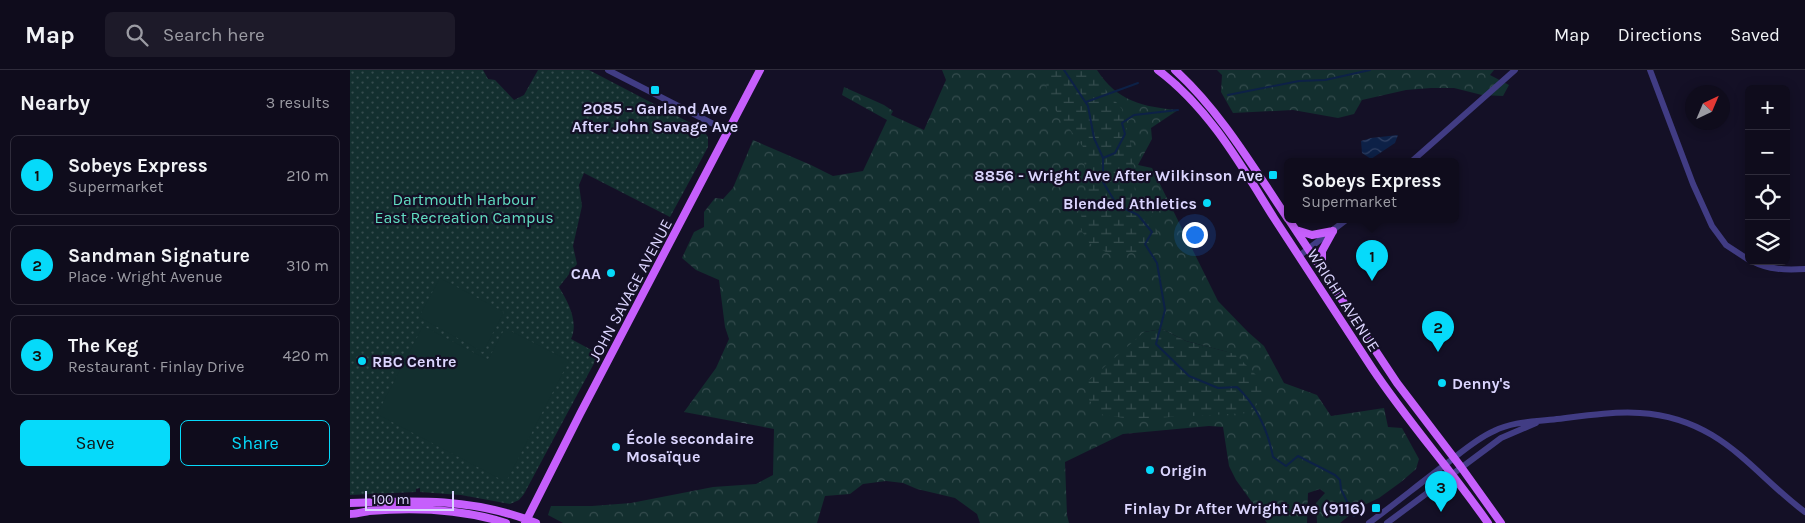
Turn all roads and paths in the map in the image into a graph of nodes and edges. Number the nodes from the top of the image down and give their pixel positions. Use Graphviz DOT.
graph roads {
  1 [pos="608,70"];
  2 [pos="760,70"];
  3 [pos="1158,70"];
  4 [pos="1175,70"];
  5 [pos="1515,70"];
  6 [pos="1650,70"];
  7 [pos="728,132"];
  8 [pos="1416,158"];
  9 [pos="1284,212"];
  10 [pos="1292,223"];
  11 [pos="1342,223"];
  12 [pos="1296,230"];
  13 [pos="1333,231"];
  14 [pos="1309,249"];
  15 [pos="1299,256"];
  16 [pos="1745,258"];
  17 [pos="1762,265"];
  18 [pos="1805,269"];
  19 [pos="1323,270"];
  20 [pos="1540,421"];
  21 [pos="1454,458"];
  22 [pos="1445,465"];
  23 [pos="1461,467"];
  24 [pos="1452,474"];
  25 [pos="350,503"];
  26 [pos="1805,512"];
  27 [pos="350,514"];
  28 [pos="1396,516"];
  29 [pos="525,521"];
  30 [pos="506,523"];
  31 [pos="536,523"];
  32 [pos="1369,523"];
  33 [pos="1387,523"];
  34 [pos="1401,523"];
  35 [pos="1488,523"];
  36 [pos="1501,523"];
  1 -- 7 [label="street"];
  2 -- 7 [label="main road, JOHN SAVAGE AVENUE"];
  3 -- 15 [label="main road, WRIGHT AVENUE"];
  4 -- 9 [label="main road, WRIGHT AVENUE"];
  5 -- 8 [label="street"];
  6 -- 16 [label="street"];
  7 -- 29 [label="main road, JOHN SAVAGE AVENUE"];
  10 -- 12 [label="main road, WRIGHT AVENUE"];
  11 -- 13 [label="street"];
  12 -- 13 [label="main road"];
  12 -- 14 [label="main road, WRIGHT AVENUE"];
  13 -- 14 [label="street"];
  13 -- 19 [label="main road"];
  14 -- 15 [label="street"];
  14 -- 19 [label="main road, WRIGHT AVENUE"];
  15 -- 22 [label="main road, WRIGHT AVENUE"];
  17 -- 18 [label="street"];
  19 -- 21 [label="main road, WRIGHT AVENUE"];
  20 -- 21 [label="street"];
  20 -- 23 [label="street"];
  20 -- 26 [label="street"];
  21 -- 22 [label="street"];
  21 -- 23 [label="main road, WRIGHT AVENUE"];
  22 -- 24 [label="main road, WRIGHT AVENUE"];
  22 -- 32 [label="street"];
  23 -- 24 [label="street"];
  23 -- 36 [label="main road, WRIGHT AVENUE"];
  24 -- 28 [label="street"];
  24 -- 35 [label="main road, WRIGHT AVENUE"];
  25 -- 29 [label="main road"];
  27 -- 30 [label="main road"];
  28 -- 33 [label="street"];
  28 -- 34 [label="street"];
  29 -- 31 [label="main road"];
}
